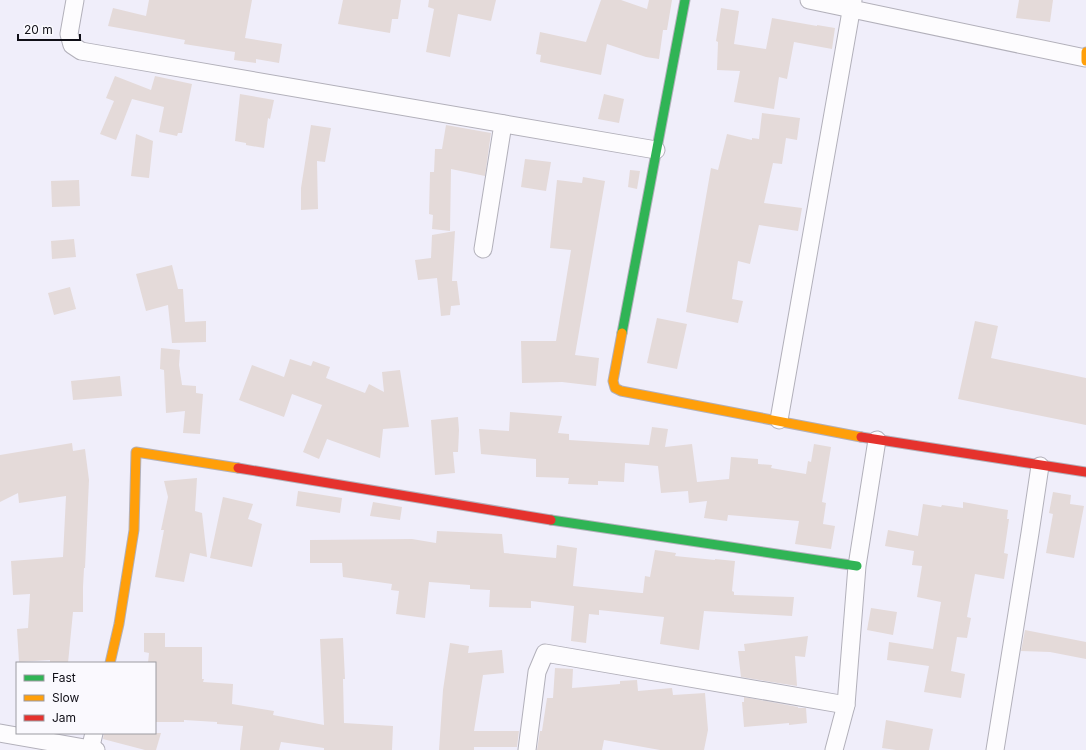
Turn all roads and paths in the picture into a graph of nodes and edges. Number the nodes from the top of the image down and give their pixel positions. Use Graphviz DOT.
graph roads {
  1 [pos="75,0"];
  2 [pos="685,0"];
  3 [pos="809,0"];
  4 [pos="852,4"];
  5 [pos="1086,57"];
  6 [pos="503,124"];
  7 [pos="656,150"];
  8 [pos="483,249"];
  9 [pos="779,420"];
  10 [pos="877,440"];
  11 [pos="1040,466"];
  12 [pos="1086,472"];
  13 [pos="857,566"];
  14 [pos="110,662"];
  15 [pos="846,705"];
  16 [pos="0,733"];
  17 [pos="93,745"];
  18 [pos="527,750"];
  19 [pos="834,750"];
  20 [pos="995,750"];
  1 -- 6 [label="street"];
  2 -- 7 [label="street"];
  3 -- 4 [label="street"];
  4 -- 5 [label="street"];
  4 -- 9 [label="street"];
  6 -- 7 [label="street"];
  6 -- 8 [label="street"];
  7 -- 9 [label="street"];
  9 -- 10 [label="street"];
  10 -- 11 [label="street"];
  10 -- 13 [label="street"];
  11 -- 12 [label="street"];
  11 -- 20 [label="street"];
  13 -- 14 [label="street"];
  13 -- 15 [label="street"];
  15 -- 18 [label="street"];
  15 -- 19 [label="street"];
  16 -- 17 [label="street"];
}
